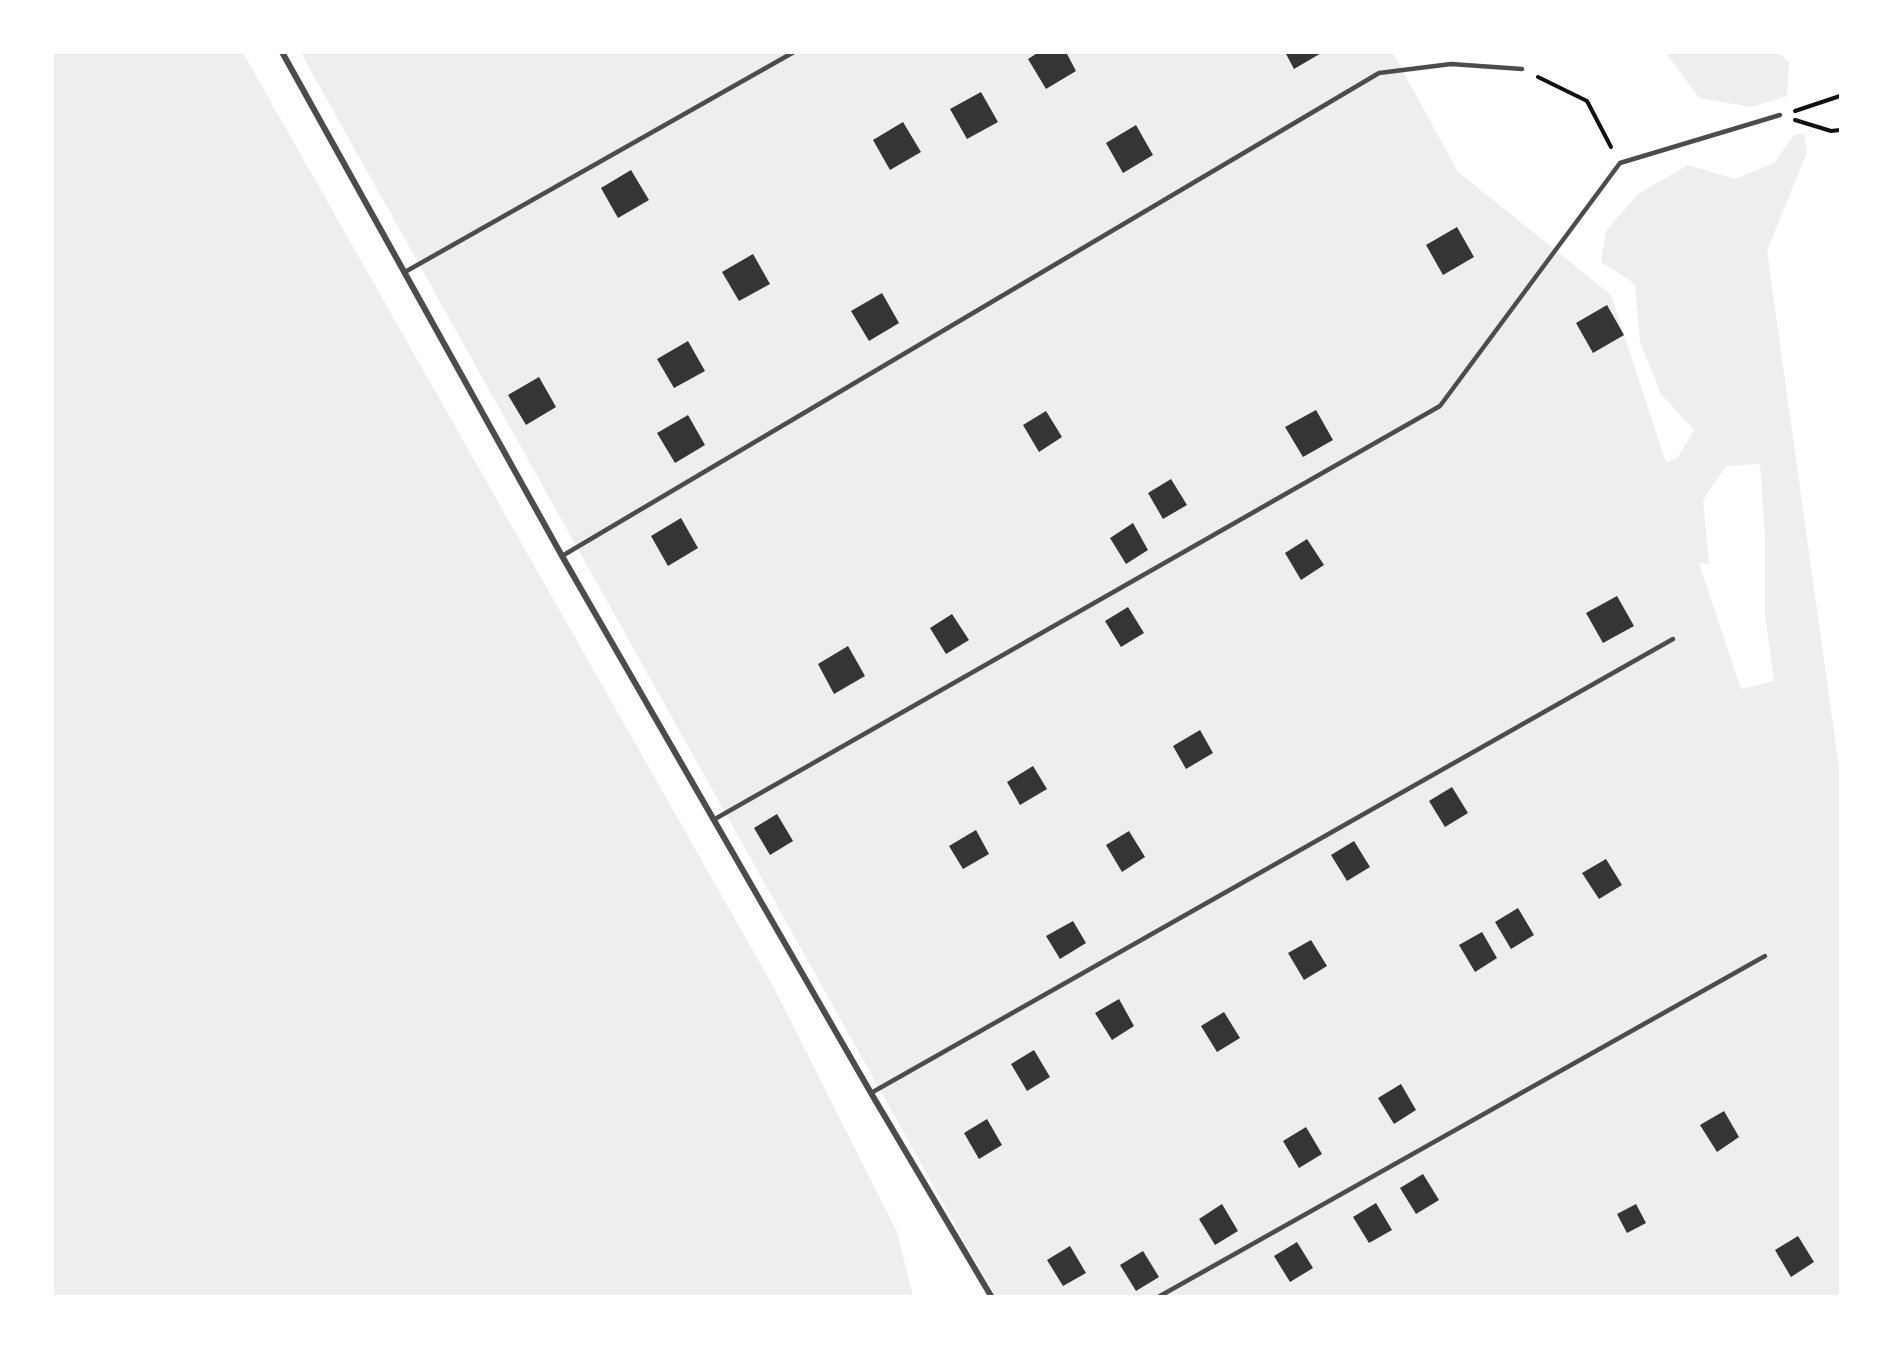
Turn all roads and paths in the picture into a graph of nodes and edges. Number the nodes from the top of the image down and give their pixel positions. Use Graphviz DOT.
graph roads {
  1 [pos="282,52"];
  2 [pos="794,52"];
  3 [pos="1522,69"];
  4 [pos="1840,96"];
  5 [pos="1780,115"];
  6 [pos="1840,130"];
  7 [pos="1620,163"];
  8 [pos="405,272"];
  9 [pos="562,556"];
  10 [pos="1673,639"];
  11 [pos="715,819"];
  12 [pos="1765,956"];
  13 [pos="871,1093"];
  14 [pos="991,1296"];
  15 [pos="1160,1296"];
  1 -- 8 [label="street"];
  2 -- 8 [label="lane"];
  3 -- 7 [label="path"];
  3 -- 9 [label="lane"];
  4 -- 5 [label="path"];
  5 -- 6 [label="path"];
  5 -- 7 [label="lane"];
  7 -- 11 [label="lane"];
  8 -- 9 [label="street"];
  9 -- 11 [label="street"];
  10 -- 13 [label="lane"];
  11 -- 13 [label="street"];
  12 -- 15 [label="lane"];
  13 -- 14 [label="street"];
}
